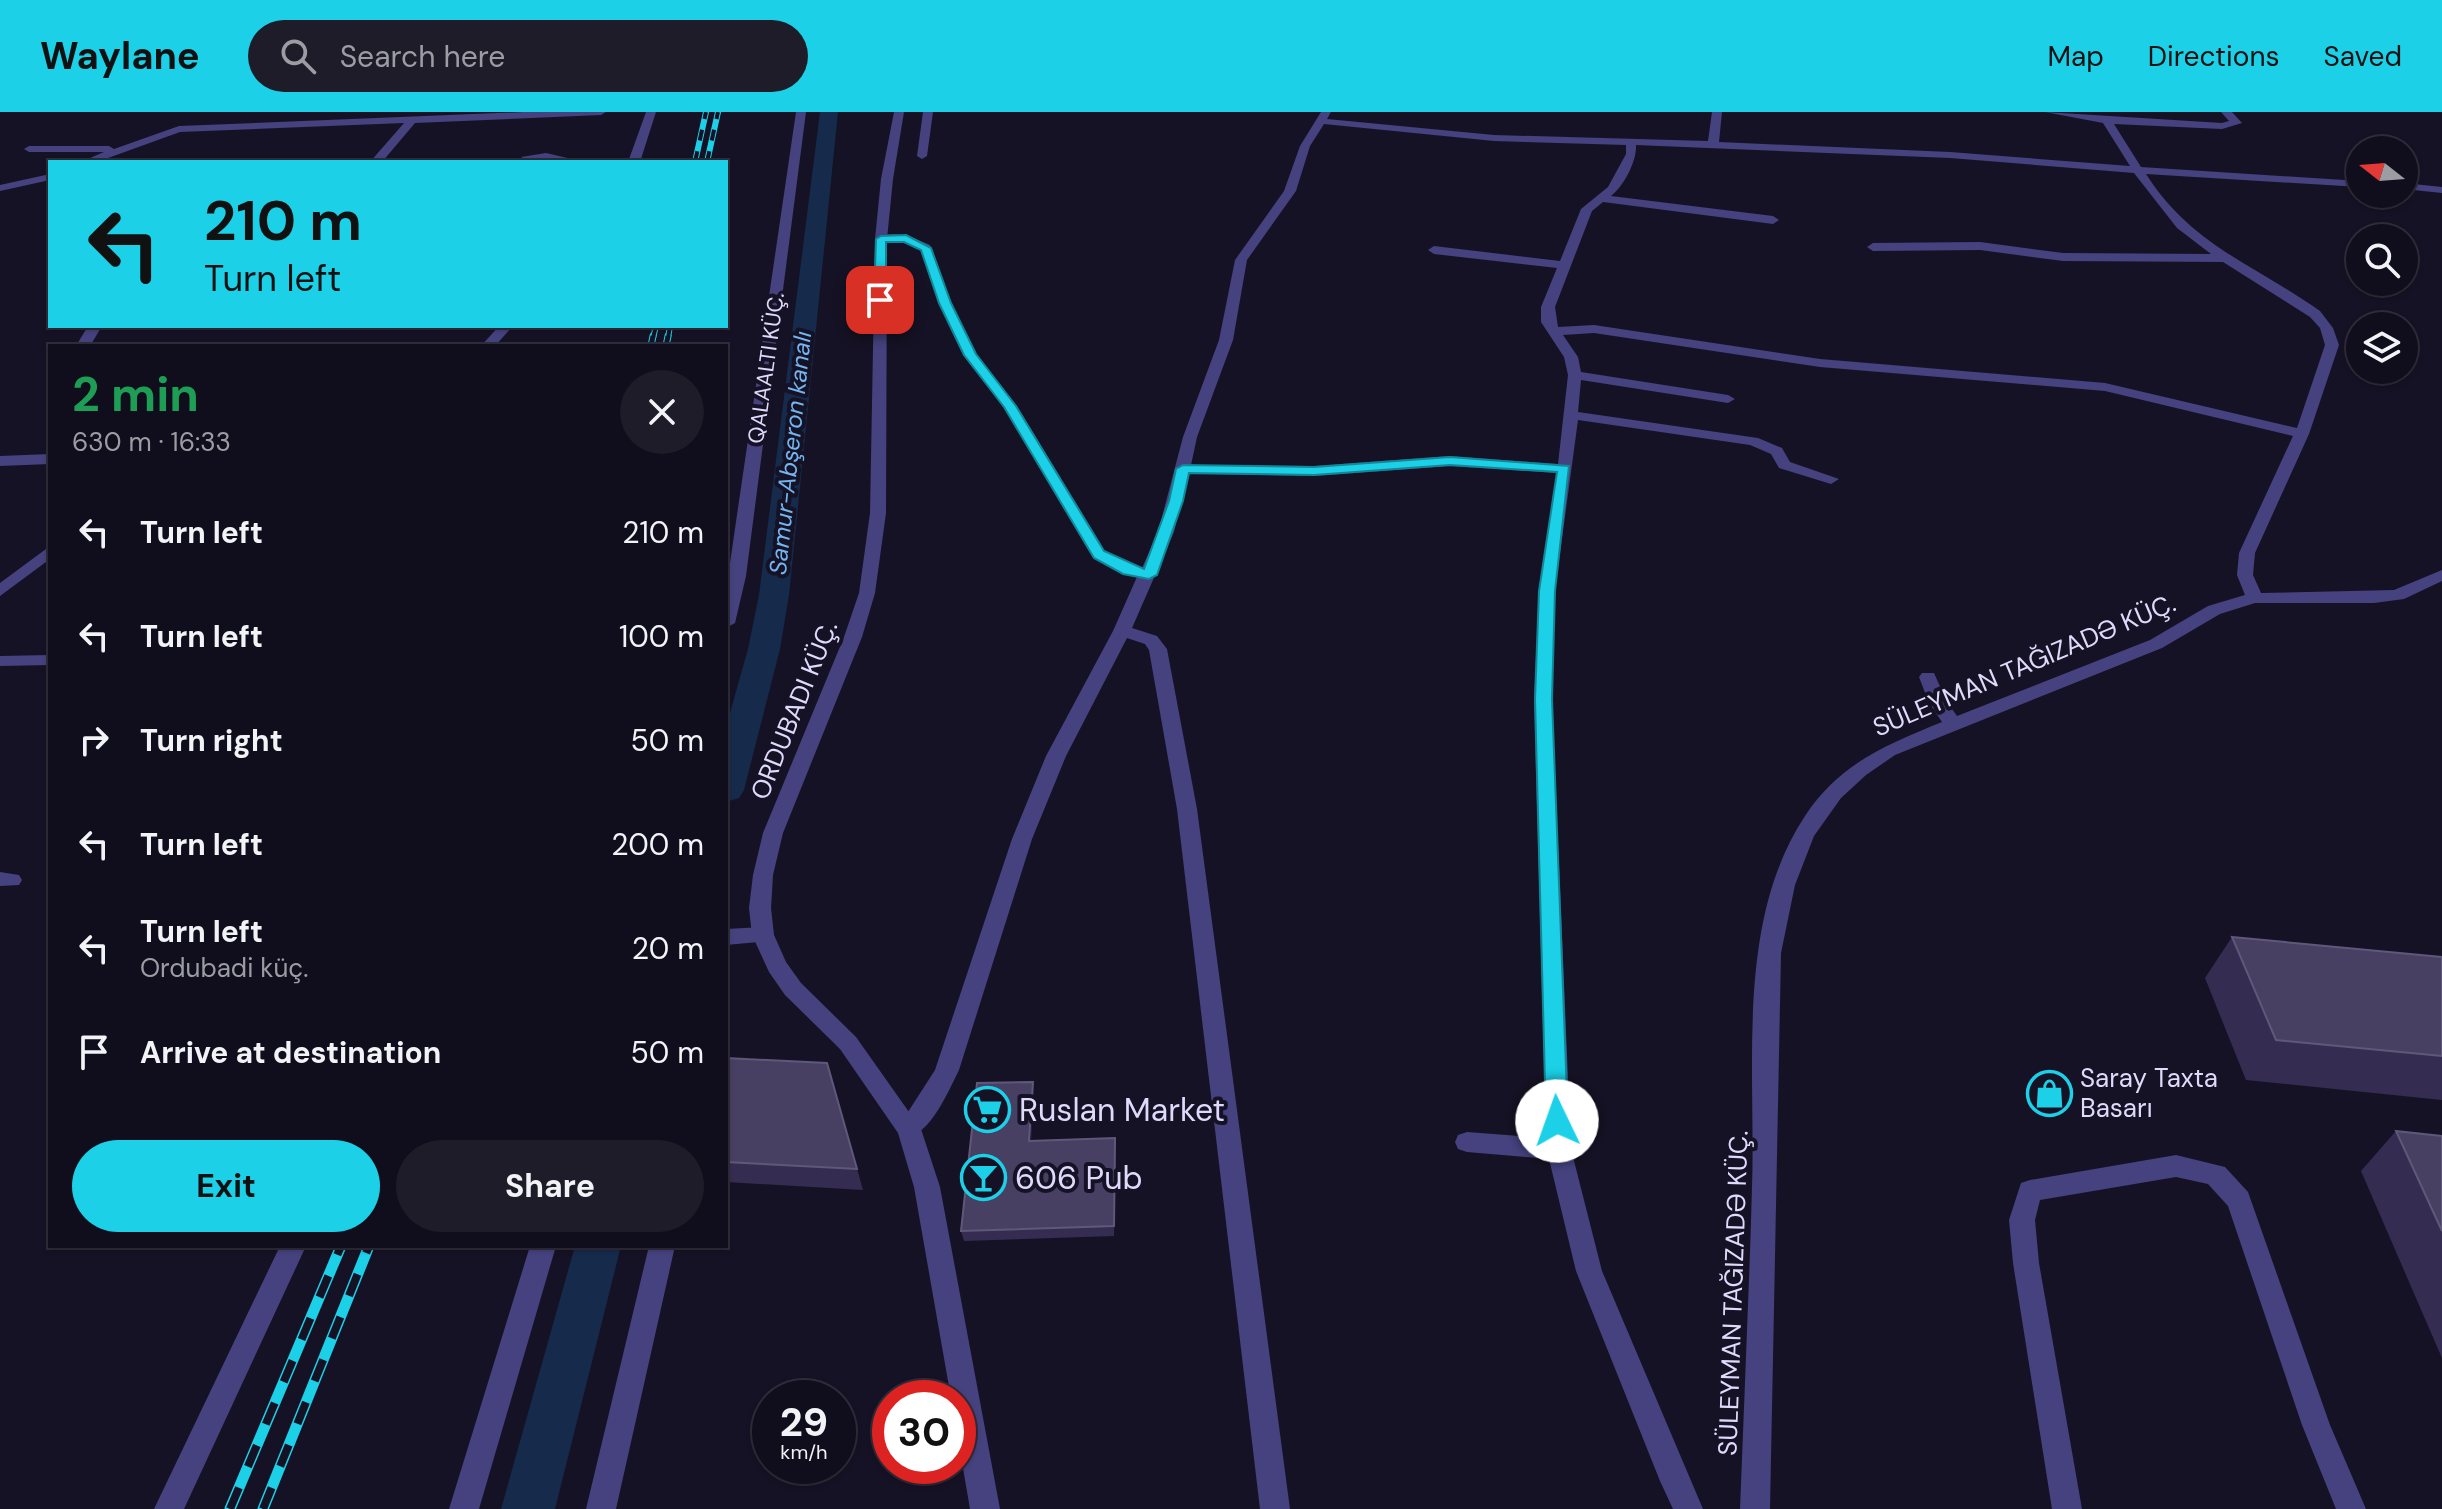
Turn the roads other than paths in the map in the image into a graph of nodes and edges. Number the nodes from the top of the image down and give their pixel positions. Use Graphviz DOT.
graph roads {
  1 [pos="601,112"];
  2 [pos="651,112"];
  3 [pos="801,112"];
  4 [pos="899,112"];
  5 [pos="928,112"];
  6 [pos="1717,112"];
  7 [pos="2050,112"];
  8 [pos="2226,112"];
  9 [pos="1323,116"];
  10 [pos="189,118"];
  11 [pos="413,119"];
  12 [pos="2107,120"];
  13 [pos="179,129"];
  14 [pos="1631,142"];
  15 [pos="1713,143"];
  16 [pos="29,149"];
  17 [pos="116,150"];
  18 [pos="922,156"];
  19 [pos="526,157"];
  20 [pos="92,160"];
  21 [pos="378,160"];
  22 [pos="568,160"];
  23 [pos="635,160"];
  24 [pos="2139,171"];
  25 [pos="48,178"];
  26 [pos="2346,183"];
  27 [pos="15,186"];
  28 [pos="2418,187"];
  29 [pos="0,188"];
  30 [pos="2442,190"];
  31 [pos="40,193"];
  32 [pos="1600,198"];
  33 [pos="1773,220"];
  34 [pos="881,239"];
  35 [pos="1873,247"];
  36 [pos="1434,250"];
  37 [pos="2225,258"];
  38 [pos="1564,265"];
  39 [pos="504,328"];
  40 [pos="1553,331"];
  41 [pos="490,344"];
  42 [pos="1575,375"];
  43 [pos="1728,399"];
  44 [pos="1570,415"];
  45 [pos="2302,434"];
  46 [pos="48,459"];
  47 [pos="0,461"];
  48 [pos="1183,469"];
  49 [pos="1564,469"];
  50 [pos="1831,479"];
  51 [pos="48,553"];
  52 [pos="1149,575"];
  53 [pos="2442,575"];
  54 [pos="0,591"];
  55 [pos="2255,598"];
  56 [pos="728,615"];
  57 [pos="1122,631"];
  58 [pos="48,660"];
  59 [pos="0,661"];
  60 [pos="1928,677"];
  61 [pos="1954,725"];
  62 [pos="763,935"];
  63 [pos="728,937"];
  64 [pos="909,1129"];
  65 [pos="1467,1142"];
  66 [pos="1559,1149"];
  67 [pos="292,1248"];
  68 [pos="542,1248"];
  69 [pos="662,1248"];
  70 [pos="169,1509"];
  71 [pos="464,1509"];
  72 [pos="601,1509"];
  73 [pos="985,1509"];
  74 [pos="1275,1509"];
  75 [pos="1688,1509"];
  76 [pos="1755,1509"];
  77 [pos="2067,1509"];
  78 [pos="2351,1509"];
  1 -- 11 [label="street"];
  2 -- 23 [label="street"];
  3 -- 56 [label="street"];
  4 -- 34 [label="street, ORDUBADI KÜÇ."];
  5 -- 18 [label="street"];
  6 -- 15 [label="street"];
  7 -- 12 [label="street"];
  8 -- 12 [label="street"];
  9 -- 14 [label="street"];
  9 -- 48 [label="street"];
  10 -- 13 [label="street"];
  11 -- 13 [label="street"];
  11 -- 21 [label="street"];
  12 -- 24 [label="street"];
  13 -- 17 [label="street"];
  14 -- 15 [label="street"];
  14 -- 32 [label="street"];
  15 -- 24 [label="street"];
  16 -- 17 [label="street"];
  17 -- 20 [label="street"];
  19 -- 22 [label="street"];
  24 -- 26 [label="street"];
  24 -- 37 [label="street"];
  25 -- 27 [label="street"];
  27 -- 29 [label="street"];
  27 -- 31 [label="street"];
  28 -- 30 [label="street"];
  32 -- 33 [label="street"];
  32 -- 38 [label="street"];
  34 -- 52 [label="street"];
  34 -- 62 [label="street, ORDUBADI KÜÇ."];
  35 -- 37 [label="street"];
  36 -- 38 [label="street"];
  37 -- 45 [label="street"];
  38 -- 40 [label="street"];
  39 -- 41 [label="street"];
  40 -- 42 [label="street"];
  40 -- 45 [label="street"];
  42 -- 43 [label="street"];
  42 -- 44 [label="street"];
  44 -- 49 [label="street"];
  44 -- 50 [label="street"];
  45 -- 55 [label="street"];
  46 -- 47 [label="street"];
  48 -- 49 [label="street"];
  48 -- 52 [label="street"];
  49 -- 66 [label="street"];
  51 -- 54 [label="street"];
  52 -- 57 [label="street"];
  53 -- 55 [label="street"];
  55 -- 61 [label="street"];
  57 -- 64 [label="street"];
  57 -- 74 [label="street"];
  58 -- 59 [label="street"];
  60 -- 61 [label="street"];
  61 -- 76 [label="street"];
  62 -- 63 [label="street"];
  62 -- 64 [label="street, ORDUBADI KÜÇ."];
  64 -- 73 [label="street, ORDUBADI KÜÇ."];
  65 -- 66 [label="street"];
  66 -- 75 [label="street"];
  67 -- 70 [label="street"];
  68 -- 71 [label="street"];
  69 -- 72 [label="street"];
  77 -- 78 [label="street"];
}
